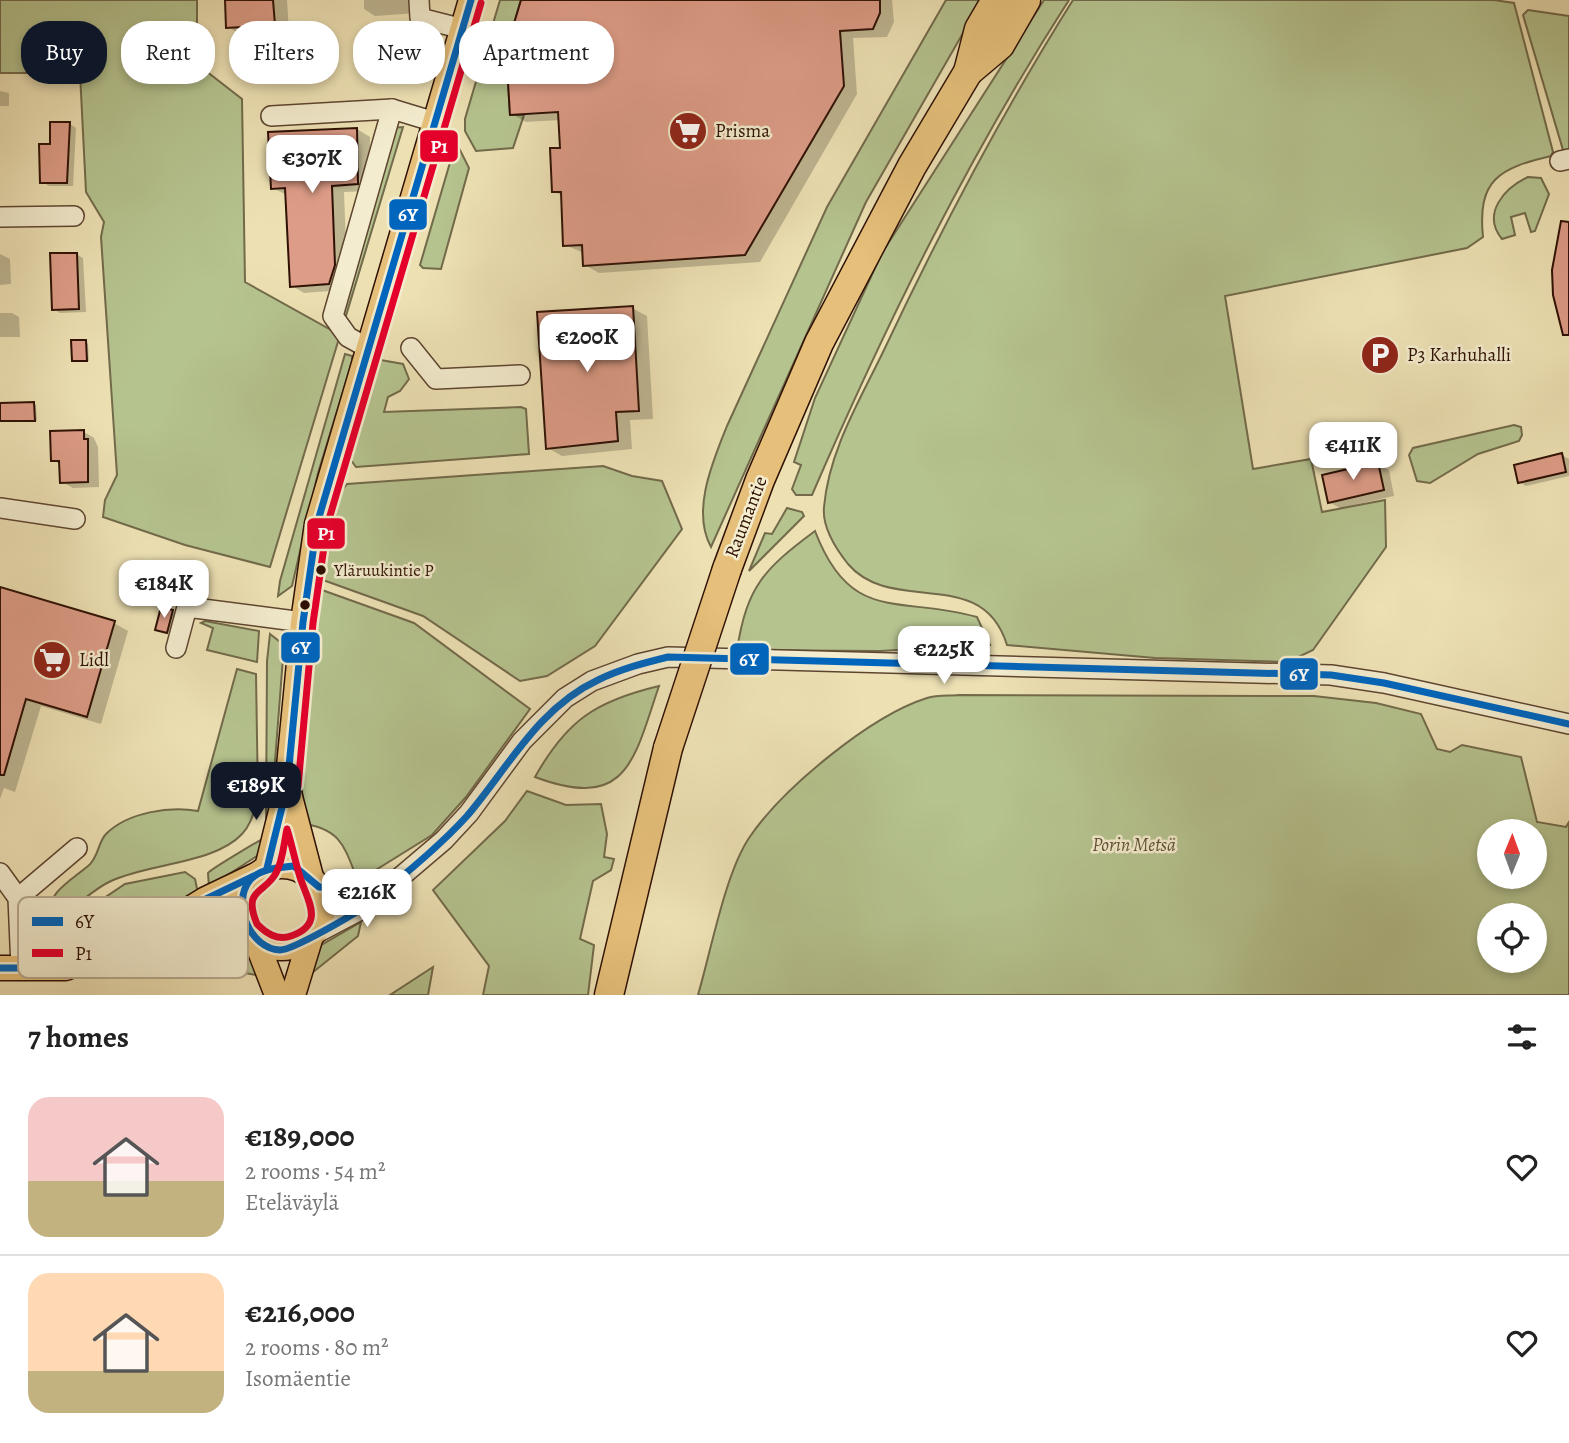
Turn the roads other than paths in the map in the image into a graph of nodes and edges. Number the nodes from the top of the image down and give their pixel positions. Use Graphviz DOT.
graph roads {
  1 [pos="419,0"];
  2 [pos="471,0"];
  3 [pos="996,0"];
  4 [pos="1026,0"];
  5 [pos="465,21"];
  6 [pos="459,28"];
  7 [pos="459,42"];
  8 [pos="968,72"];
  9 [pos="391,109"];
  10 [pos="271,116"];
  11 [pos="435,122"];
  12 [pos="74,216"];
  13 [pos="0,217"];
  14 [pos="368,348"];
  15 [pos="411,348"];
  16 [pos="520,375"];
  17 [pos="0,508"];
  18 [pos="75,519"];
  19 [pos="303,622"];
  20 [pos="176,648"];
  21 [pos="1569,724"];
  22 [pos="287,787"];
  23 [pos="77,848"];
  24 [pos="260,872"];
  25 [pos="0,873"];
  26 [pos="394,880"];
  27 [pos="315,882"];
  28 [pos="19,897"];
  29 [pos="210,897"];
  30 [pos="242,897"];
  31 [pos="18,898"];
  32 [pos="248,927"];
  33 [pos="250,932"];
  34 [pos="311,936"];
  35 [pos="10,968"];
  36 [pos="277,995"];
  37 [pos="293,995"];
  38 [pos="609,995"];
  1 -- 6 [label="street"];
  2 -- 5 [label="main road"];
  3 -- 8 [label="highway, Raumantie"];
  4 -- 8 [label="highway, Raumantie"];
  7 -- 11 [label="main road"];
  8 -- 38 [label="highway, Raumantie, bridge"];
  9 -- 10 [label="street"];
  9 -- 11 [label="street"];
  9 -- 14 [label="street"];
  11 -- 14 [label="main road"];
  12 -- 13 [label="street"];
  14 -- 19 [label="main road"];
  15 -- 16 [label="street"];
  17 -- 18 [label="street"];
  19 -- 20 [label="street"];
  19 -- 22 [label="main road"];
  21 -- 26 [label="street"];
  22 -- 24 [label="main road"];
  22 -- 27 [label="main road"];
  23 -- 28 [label="street"];
  24 -- 27 [label="main road"];
  24 -- 29 [label="main road"];
  24 -- 30 [label="main road"];
  25 -- 31 [label="street"];
  26 -- 27 [label="street"];
  26 -- 34 [label="street"];
  27 -- 34 [label="main road"];
  31 -- 35 [label="street"];
  32 -- 33 [label="main road"];
  33 -- 34 [label="main road"];
  33 -- 36 [label="main road"];
  34 -- 37 [label="main road"];
}
